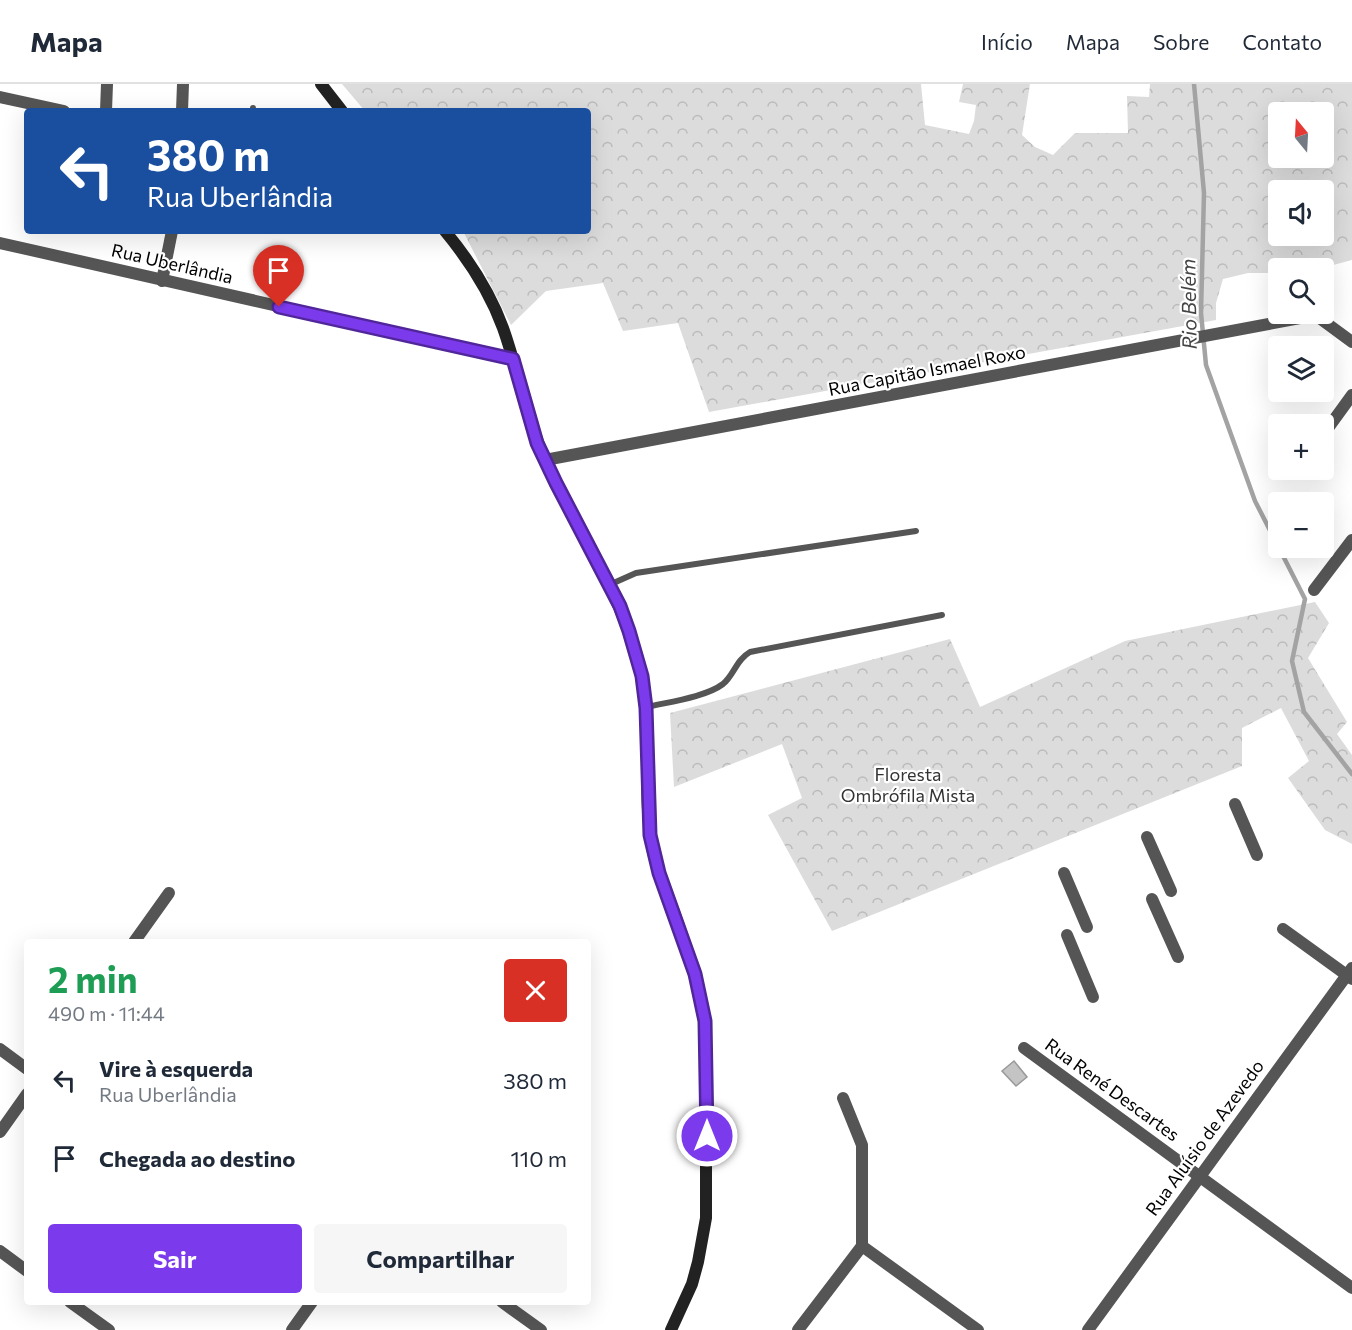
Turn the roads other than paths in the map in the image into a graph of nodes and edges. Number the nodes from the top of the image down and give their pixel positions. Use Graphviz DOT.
graph roads {
  1 [pos="107,84"];
  2 [pos="183,84"];
  3 [pos="321,84"];
  4 [pos="0,97"];
  5 [pos="50,108"];
  6 [pos="106,108"];
  7 [pos="182,108"];
  8 [pos="340,108"];
  9 [pos="171,234"];
  10 [pos="447,234"];
  11 [pos="0,243"];
  12 [pos="162,281"];
  13 [pos="1268,324"];
  14 [pos="1329,324"];
  15 [pos="1351,340"];
  16 [pos="513,359"];
  17 [pos="1352,395"];
  18 [pos="1334,420"];
  19 [pos="545,460"];
  20 [pos="916,531"];
  21 [pos="1352,540"];
  22 [pos="609,585"];
  23 [pos="1314,590"];
  24 [pos="942,615"];
  25 [pos="646,708"];
  26 [pos="1235,804"];
  27 [pos="1147,837"];
  28 [pos="1257,855"];
  29 [pos="1064,873"];
  30 [pos="1171,891"];
  31 [pos="169,893"];
  32 [pos="1152,899"];
  33 [pos="1087,927"];
  34 [pos="1283,929"];
  35 [pos="1067,935"];
  36 [pos="136,939"];
  37 [pos="1178,957"];
  38 [pos="1350,974"];
  39 [pos="1093,997"];
  40 [pos="1024,1048"];
  41 [pos="0,1049"];
  42 [pos="24,1068"];
  43 [pos="24,1098"];
  44 [pos="843,1098"];
  45 [pos="0,1132"];
  46 [pos="1200,1177"];
  47 [pos="862,1246"];
  48 [pos="0,1251"];
  49 [pos="24,1268"];
  50 [pos="1352,1288"];
  51 [pos="74,1305"];
  52 [pos="310,1305"];
  53 [pos="506,1305"];
  54 [pos="109,1330"];
  55 [pos="292,1330"];
  56 [pos="541,1330"];
  57 [pos="671,1330"];
  58 [pos="798,1330"];
  59 [pos="978,1330"];
  60 [pos="1088,1330"];
  1 -- 6 [label="street"];
  2 -- 7 [label="street"];
  3 -- 8 [label="main road"];
  4 -- 5 [label="street"];
  9 -- 12 [label="street"];
  10 -- 16 [label="main road"];
  11 -- 12 [label="street, Rua Uberlândia"];
  12 -- 16 [label="street, Rua Uberlândia"];
  13 -- 19 [label="street, Rua Capitão Ismael Roxo"];
  14 -- 15 [label="street"];
  16 -- 19 [label="main road"];
  17 -- 18 [label="street"];
  19 -- 22 [label="main road"];
  20 -- 22 [label="lane"];
  21 -- 23 [label="street"];
  22 -- 25 [label="main road"];
  24 -- 25 [label="lane"];
  25 -- 57 [label="main road"];
  26 -- 28 [label="street"];
  27 -- 30 [label="street"];
  29 -- 33 [label="street"];
  31 -- 36 [label="street"];
  32 -- 37 [label="street"];
  34 -- 38 [label="street"];
  35 -- 39 [label="street"];
  38 -- 46 [label="street, Rua Aluísio de Azevedo"];
  40 -- 46 [label="street, Rua René Descartes"];
  41 -- 42 [label="street"];
  43 -- 45 [label="street"];
  44 -- 47 [label="street"];
  46 -- 50 [label="street, Rua René Descartes"];
  46 -- 60 [label="street, Rua Aluísio de Azevedo"];
  47 -- 58 [label="street"];
  47 -- 59 [label="street"];
  48 -- 49 [label="street"];
  51 -- 54 [label="street"];
  52 -- 55 [label="street"];
  53 -- 56 [label="street"];
}
